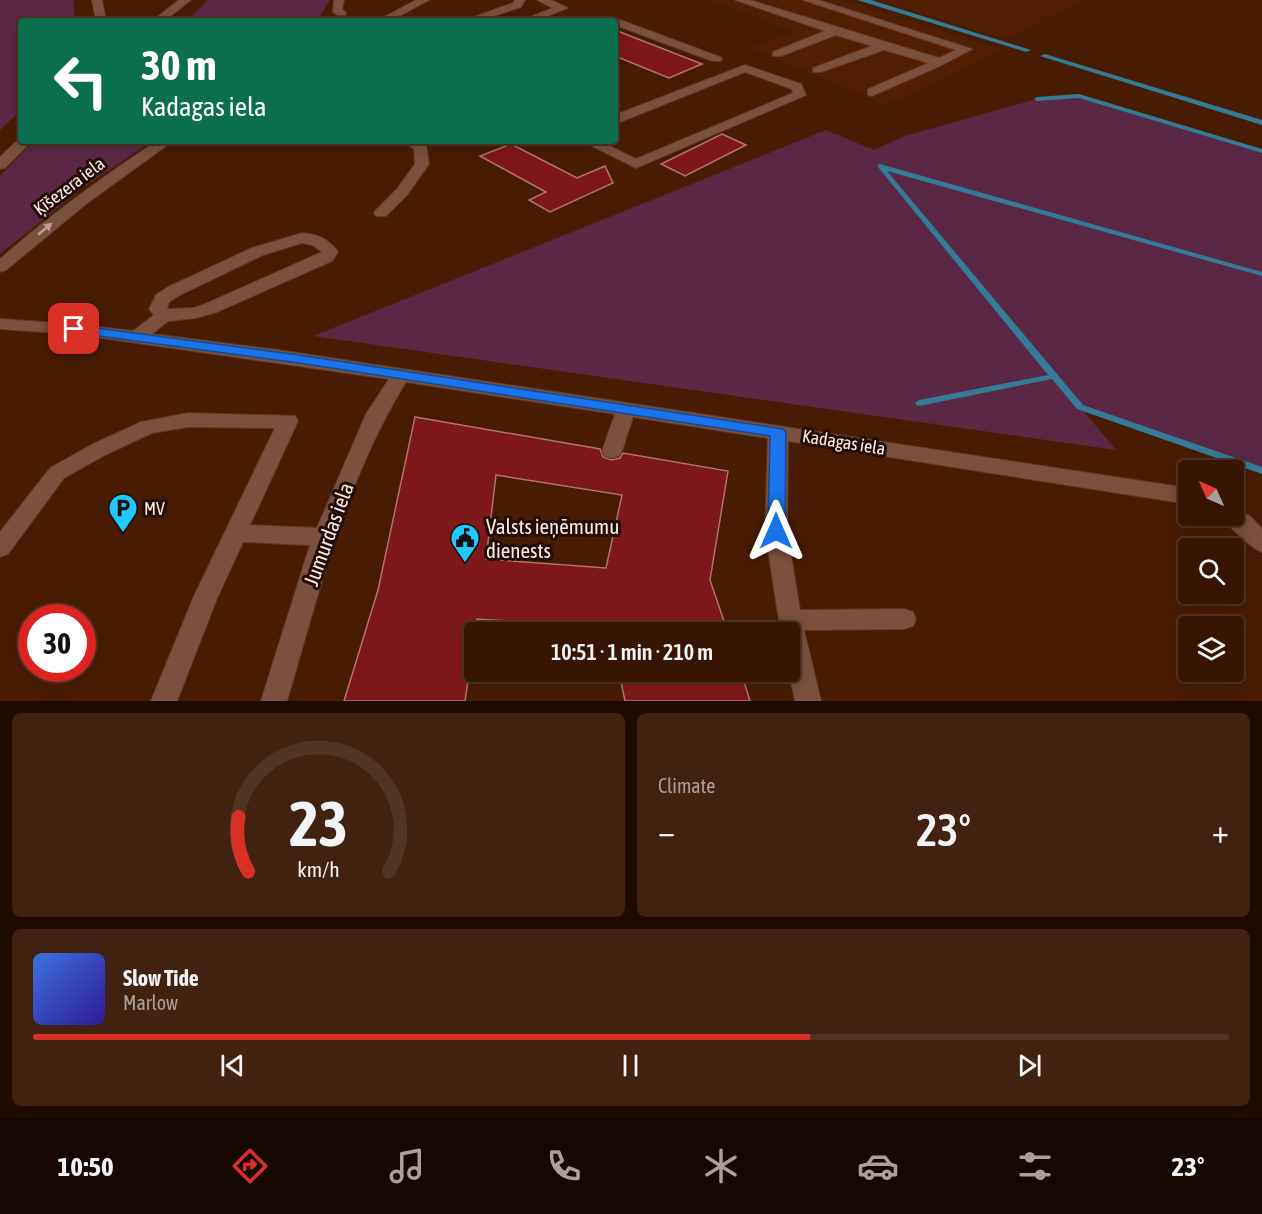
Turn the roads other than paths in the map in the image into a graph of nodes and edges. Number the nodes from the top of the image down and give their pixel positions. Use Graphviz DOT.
graph roads {
  1 [pos="98,0"];
  2 [pos="186,0"];
  3 [pos="339,0"];
  4 [pos="424,0"];
  5 [pos="520,0"];
  6 [pos="542,0"];
  7 [pos="740,0"];
  8 [pos="808,0"];
  9 [pos="341,13"];
  10 [pos="101,18"];
  11 [pos="161,18"];
  12 [pos="388,18"];
  13 [pos="477,18"];
  14 [pos="534,18"];
  15 [pos="618,23"];
  16 [pos="835,31"];
  17 [pos="883,46"];
  18 [pos="777,54"];
  19 [pos="716,59"];
  20 [pos="940,62"];
  21 [pos="817,70"];
  22 [pos="872,92"];
  23 [pos="618,119"];
  24 [pos="22,144"];
  25 [pos="161,144"];
  26 [pos="416,144"];
  27 [pos="595,144"];
  28 [pos="0,165"];
  29 [pos="381,213"];
  30 [pos="0,267"];
  31 [pos="163,316"];
  32 [pos="0,324"];
  33 [pos="138,336"];
  34 [pos="400,376"];
  35 [pos="626,410"];
  36 [pos="778,432"];
  37 [pos="612,451"];
  38 [pos="1178,494"];
  39 [pos="1244,526"];
  40 [pos="236,533"];
  41 [pos="324,537"];
  42 [pos="1262,543"];
  43 [pos="0,548"];
  44 [pos="904,619"];
  45 [pos="790,620"];
  46 [pos="164,701"];
  47 [pos="274,701"];
  48 [pos="808,701"];
  1 -- 10 [label="street"];
  2 -- 11 [label="street"];
  3 -- 9 [label="street"];
  4 -- 12 [label="street"];
  5 -- 13 [label="street"];
  6 -- 14 [label="street"];
  7 -- 16 [label="street"];
  8 -- 20 [label="street"];
  15 -- 19 [label="street"];
  16 -- 17 [label="street"];
  16 -- 18 [label="street"];
  17 -- 20 [label="street"];
  17 -- 21 [label="street"];
  20 -- 22 [label="street"];
  23 -- 27 [label="street"];
  24 -- 28 [label="street"];
  30 -- 25 [label="street, Ķīšezera iela, one-way"];
  26 -- 29 [label="street"];
  31 -- 31 [label="street"];
  31 -- 33 [label="street"];
  32 -- 33 [label="street, Kadagas iela"];
  33 -- 34 [label="street, Kadagas iela"];
  34 -- 35 [label="street, Kadagas iela"];
  34 -- 41 [label="street, Jumurdas iela"];
  35 -- 36 [label="street, Kadagas iela"];
  35 -- 37 [label="street"];
  36 -- 38 [label="street, Kadagas iela"];
  36 -- 45 [label="street"];
  39 -- 42 [label="street"];
  40 -- 41 [label="street"];
  40 -- 43 [label="street"];
  40 -- 46 [label="street"];
  41 -- 47 [label="street, Jumurdas iela"];
  44 -- 45 [label="street"];
  45 -- 48 [label="street"];
}
